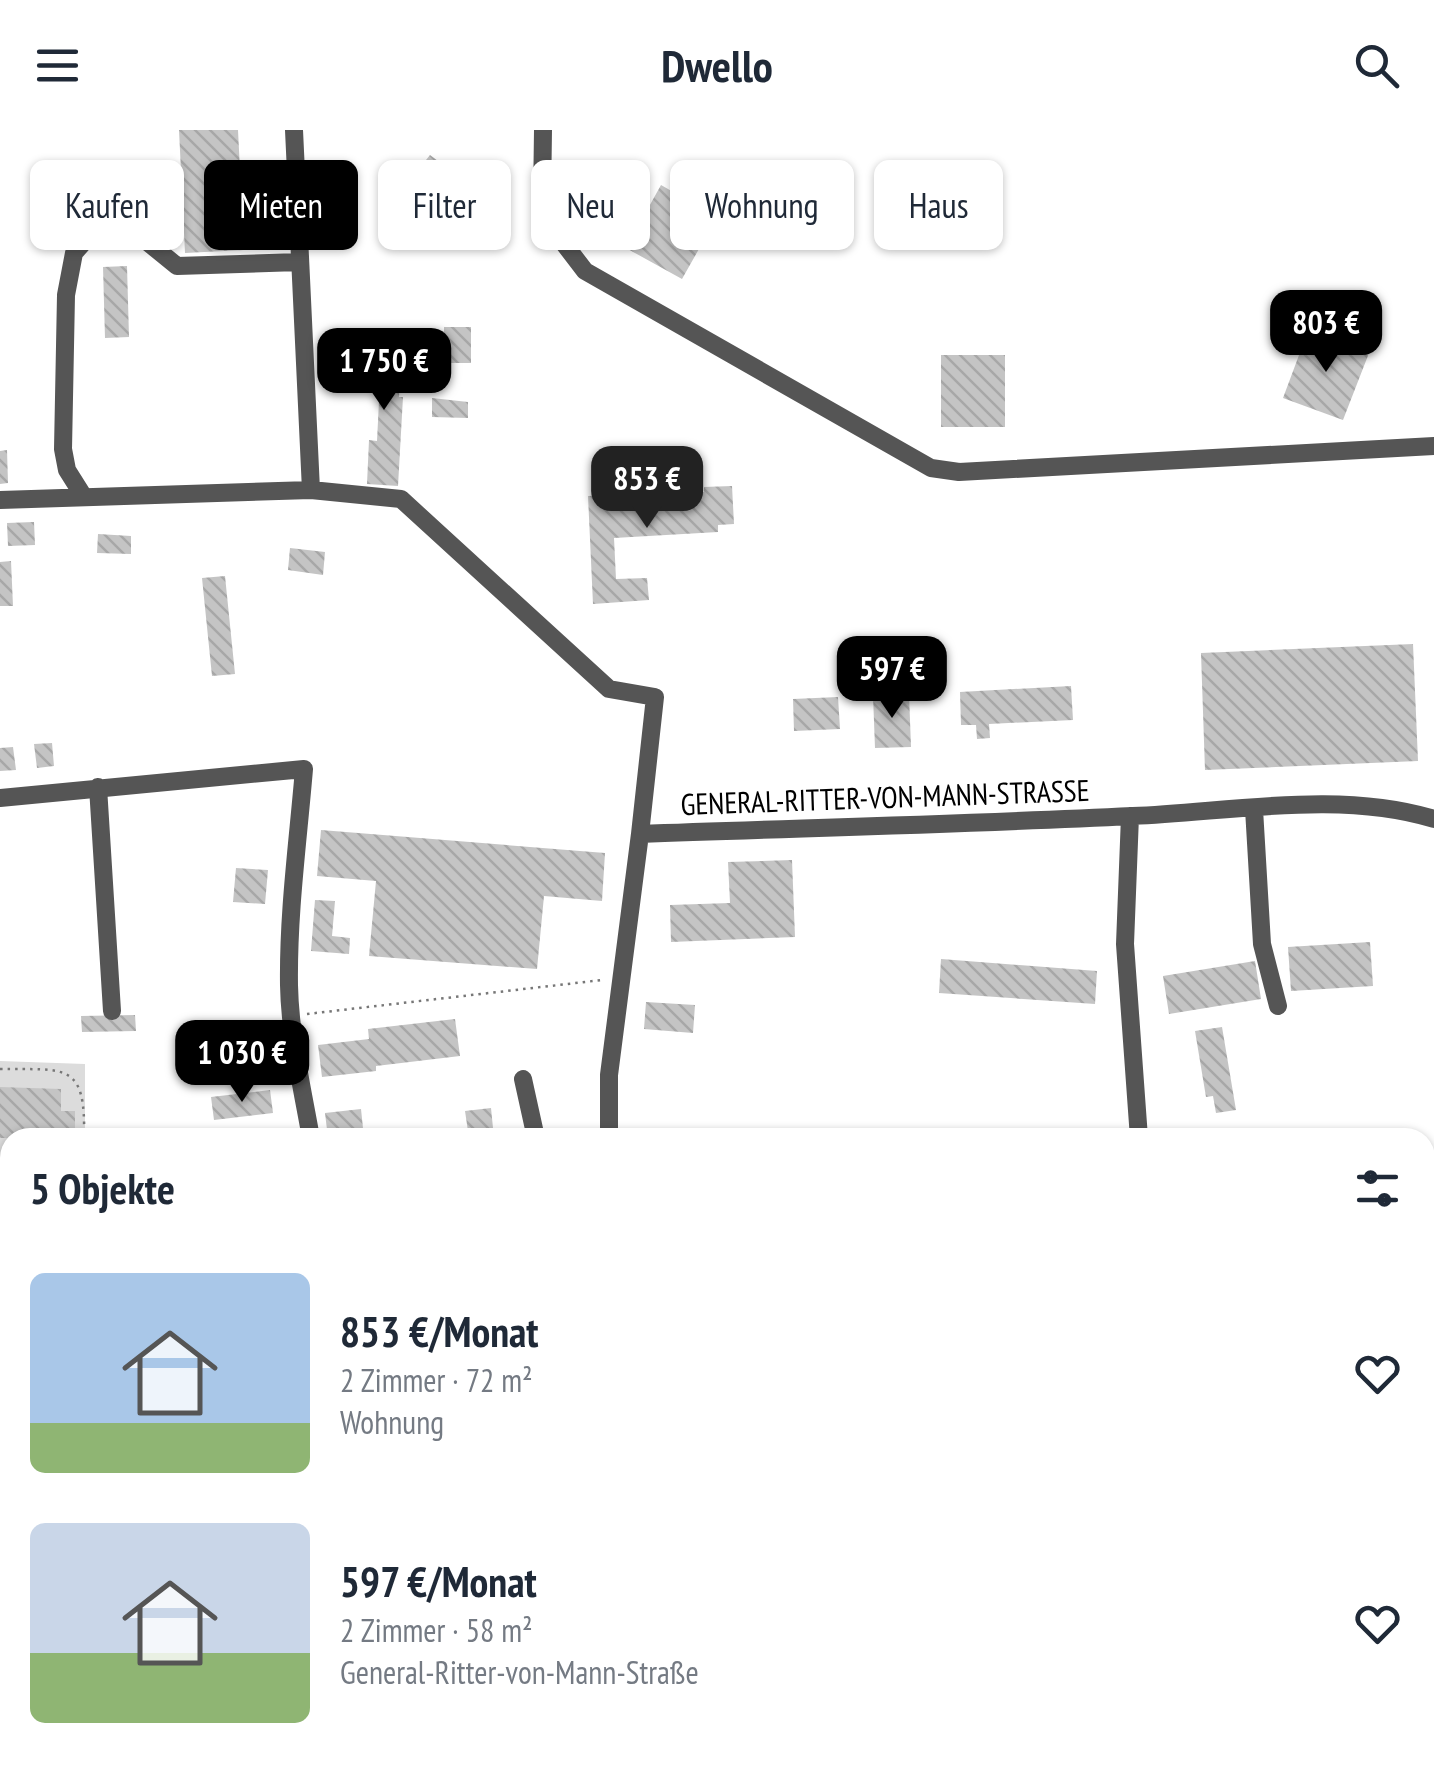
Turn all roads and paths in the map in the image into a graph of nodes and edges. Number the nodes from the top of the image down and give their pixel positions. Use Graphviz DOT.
graph roads {
  1 [pos="294,130"];
  2 [pos="543,130"];
  3 [pos="299,262"];
  4 [pos="1434,446"];
  5 [pos="310,490"];
  6 [pos="84,498"];
  7 [pos="0,500"];
  8 [pos="98,787"];
  9 [pos="0,798"];
  10 [pos="1254,809"];
  11 [pos="1130,816"];
  12 [pos="1434,820"];
  13 [pos="640,834"];
  14 [pos="624,977"];
  15 [pos="1278,1006"];
  16 [pos="112,1012"];
  17 [pos="291,1016"];
  18 [pos="0,1069"];
  19 [pos="523,1079"];
  20 [pos="84,1128"];
  21 [pos="309,1128"];
  22 [pos="534,1128"];
  23 [pos="609,1128"];
  24 [pos="1138,1128"];
  1 -- 3 [label="street"];
  2 -- 4 [label="street"];
  3 -- 5 [label="street"];
  3 -- 6 [label="street"];
  5 -- 6 [label="street"];
  5 -- 13 [label="street"];
  6 -- 7 [label="street"];
  8 -- 9 [label="street"];
  8 -- 16 [label="street"];
  8 -- 17 [label="street"];
  10 -- 11 [label="street, GENERAL-RITTER-VON-MANN-STRASSE"];
  10 -- 12 [label="street, GENERAL-RITTER-VON-MANN-STRASSE"];
  10 -- 15 [label="street"];
  11 -- 13 [label="street, GENERAL-RITTER-VON-MANN-STRASSE"];
  11 -- 24 [label="street"];
  13 -- 14 [label="street, GENERAL-RITTER-VON-MANN-STRASSE"];
  14 -- 17 [label="path"];
  14 -- 23 [label="street, GENERAL-RITTER-VON-MANN-STRASSE"];
  17 -- 21 [label="street"];
  18 -- 20 [label="path"];
  19 -- 22 [label="street"];
}
